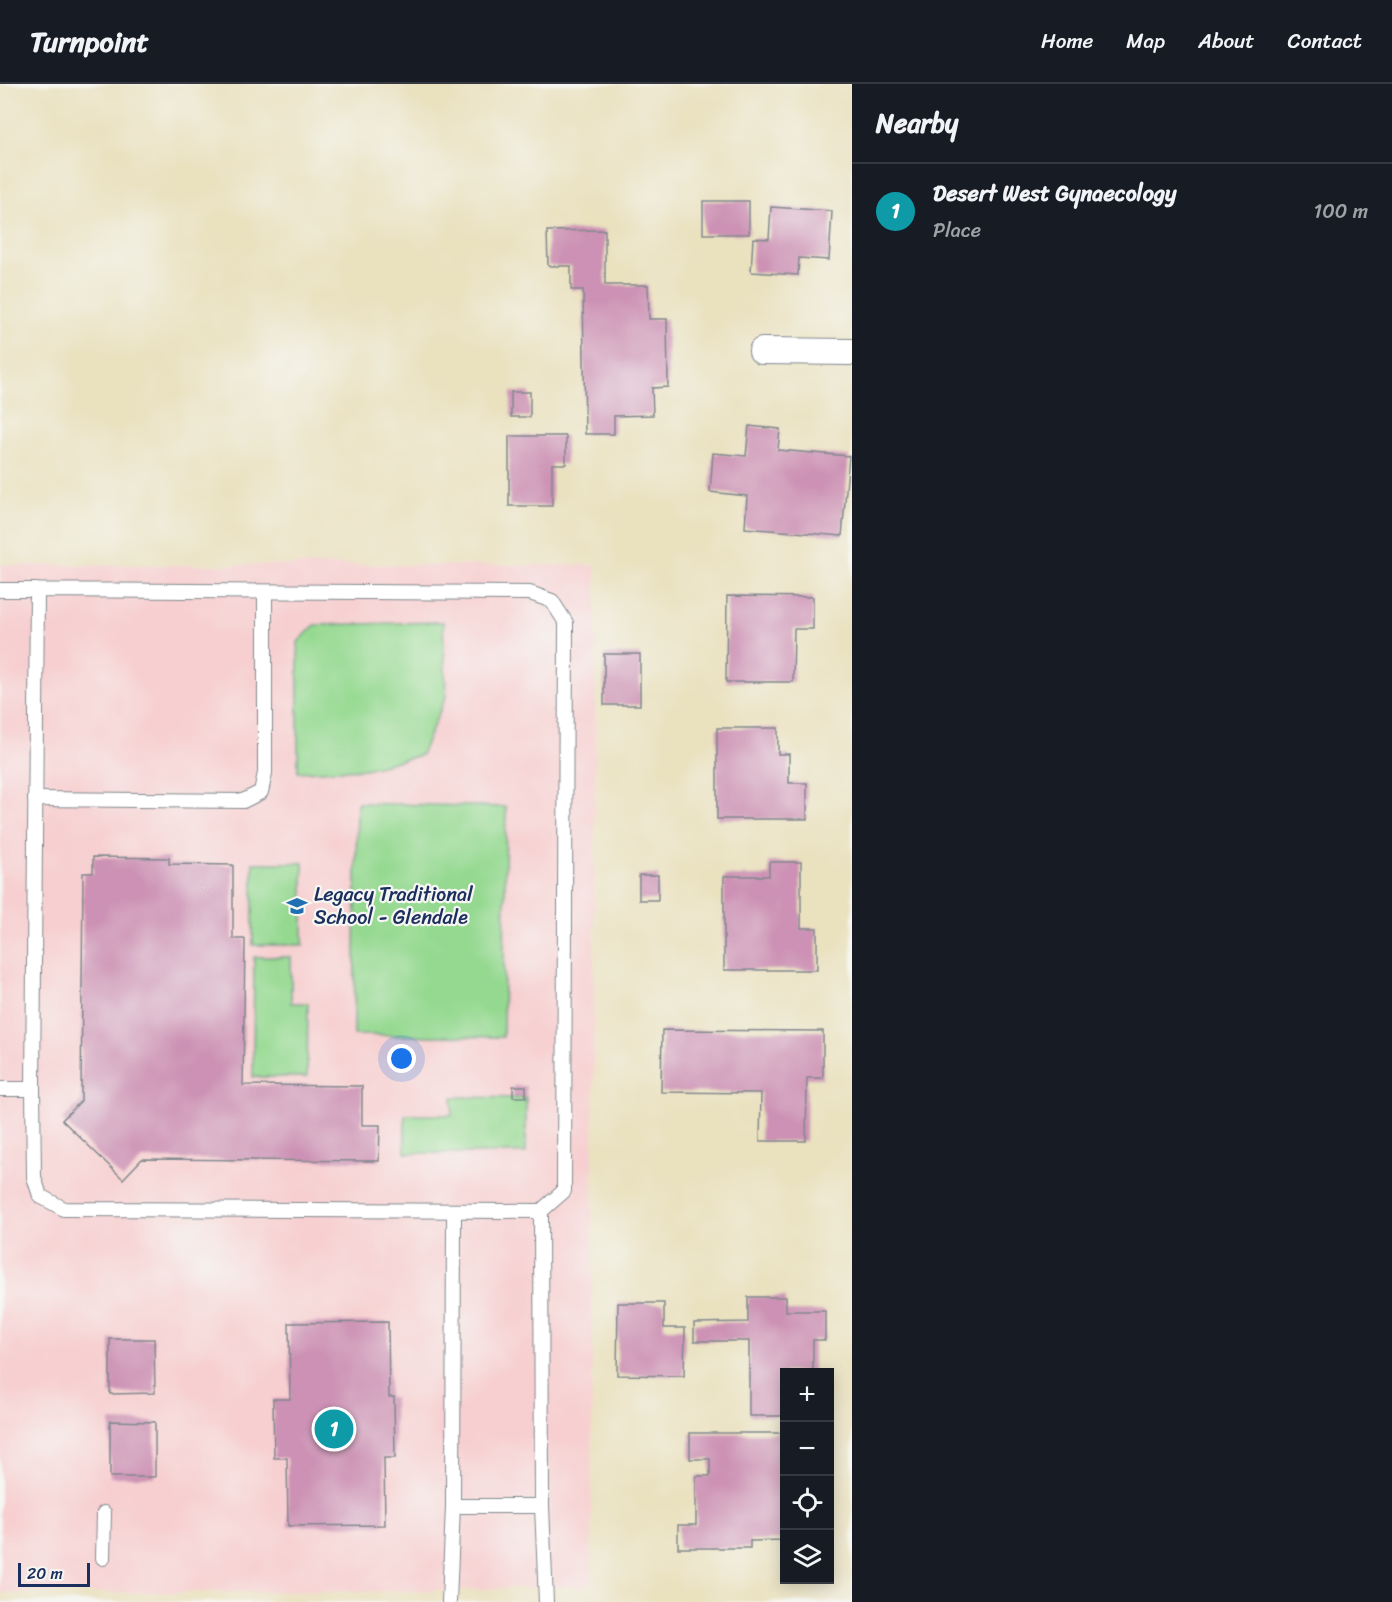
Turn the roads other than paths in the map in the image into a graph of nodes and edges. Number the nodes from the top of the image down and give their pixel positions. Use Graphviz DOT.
graph roads {
  1 [pos="762,351"];
  2 [pos="852,352"];
  3 [pos="0,590"];
  4 [pos="37,590"];
  5 [pos="265,592"];
  6 [pos="34,800"];
  7 [pos="0,1089"];
  8 [pos="33,1089"];
  9 [pos="454,1211"];
  10 [pos="542,1211"];
  11 [pos="453,1506"];
  12 [pos="542,1506"];
  13 [pos="104,1513"];
  14 [pos="104,1558"];
  15 [pos="449,1602"];
  16 [pos="546,1602"];
  1 -- 2 [label="street"];
  3 -- 4 [label="lane"];
  4 -- 5 [label="lane"];
  4 -- 6 [label="lane"];
  5 -- 6 [label="lane"];
  5 -- 10 [label="lane"];
  6 -- 8 [label="lane"];
  7 -- 8 [label="lane"];
  8 -- 9 [label="lane"];
  9 -- 10 [label="lane"];
  9 -- 11 [label="lane"];
  10 -- 12 [label="lane"];
  11 -- 12 [label="lane"];
  11 -- 15 [label="lane"];
  12 -- 16 [label="lane"];
  13 -- 14 [label="lane"];
}
